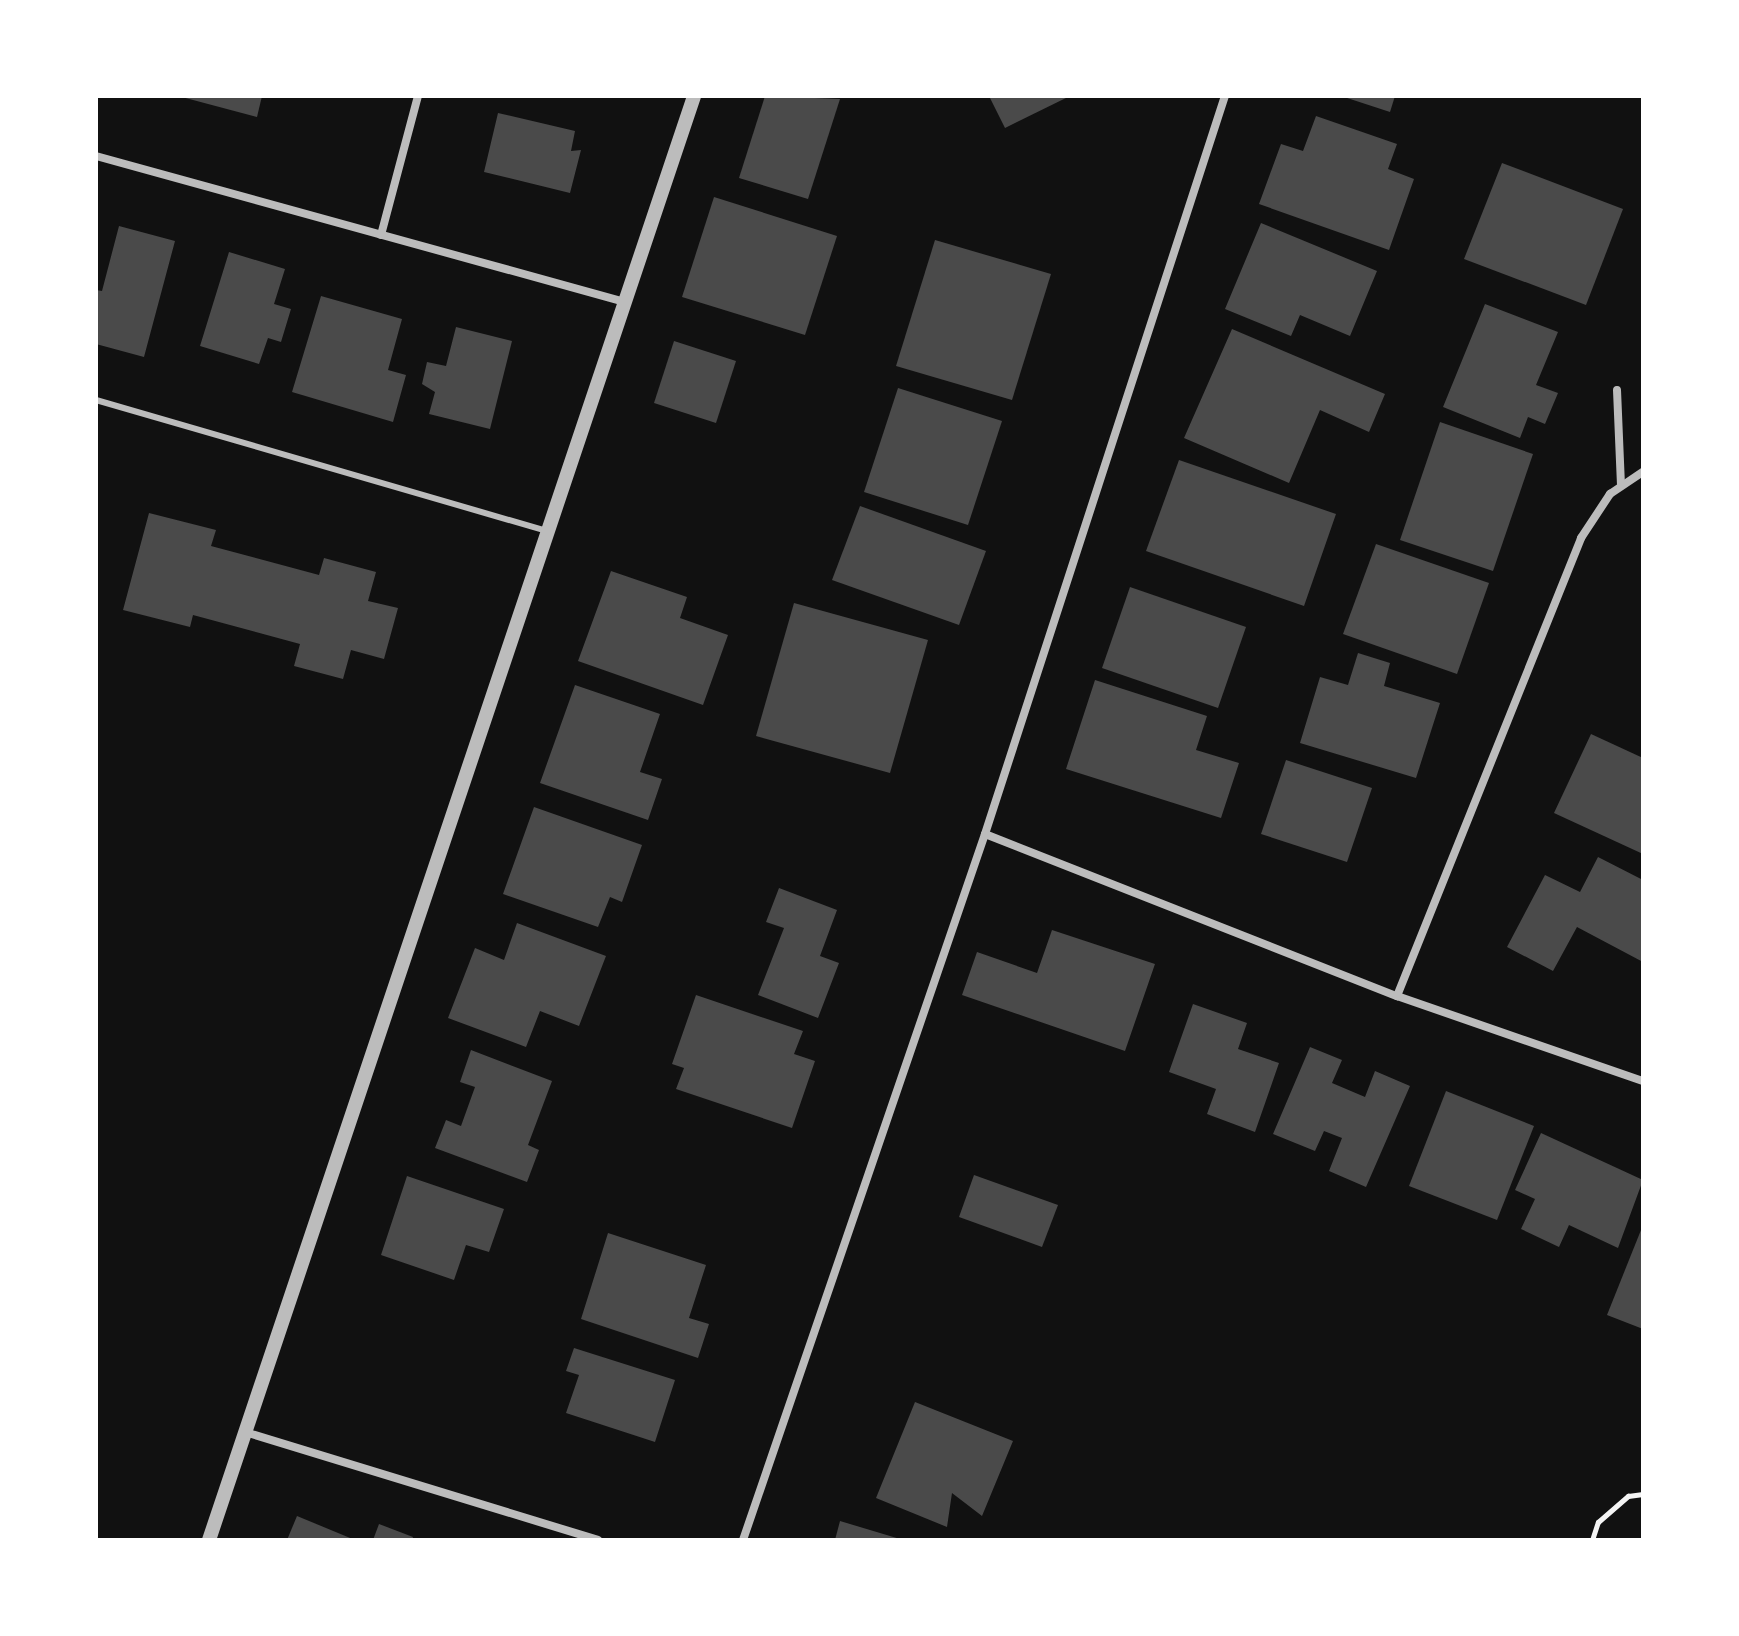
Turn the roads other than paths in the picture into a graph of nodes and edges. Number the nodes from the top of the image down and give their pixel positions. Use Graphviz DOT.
graph roads {
  1 [pos="418,96"];
  2 [pos="694,96"];
  3 [pos="1225,96"];
  4 [pos="96,156"];
  5 [pos="381,235"];
  6 [pos="625,302"];
  7 [pos="1617,390"];
  8 [pos="96,400"];
  9 [pos="1643,472"];
  10 [pos="1621,484"];
  11 [pos="548,531"];
  12 [pos="985,834"];
  13 [pos="1397,996"];
  14 [pos="1643,1081"];
  15 [pos="245,1432"];
  16 [pos="209,1540"];
  17 [pos="598,1540"];
  18 [pos="743,1540"];
  1 -- 5 [label="street"];
  2 -- 6 [label="street"];
  3 -- 12 [label="street"];
  4 -- 5 [label="street"];
  5 -- 6 [label="street"];
  6 -- 11 [label="street"];
  7 -- 10 [label="street"];
  8 -- 11 [label="lane"];
  9 -- 10 [label="street"];
  10 -- 13 [label="street"];
  11 -- 15 [label="street"];
  12 -- 13 [label="street"];
  12 -- 18 [label="street"];
  13 -- 14 [label="street"];
  15 -- 16 [label="street"];
  15 -- 17 [label="street"];
}
